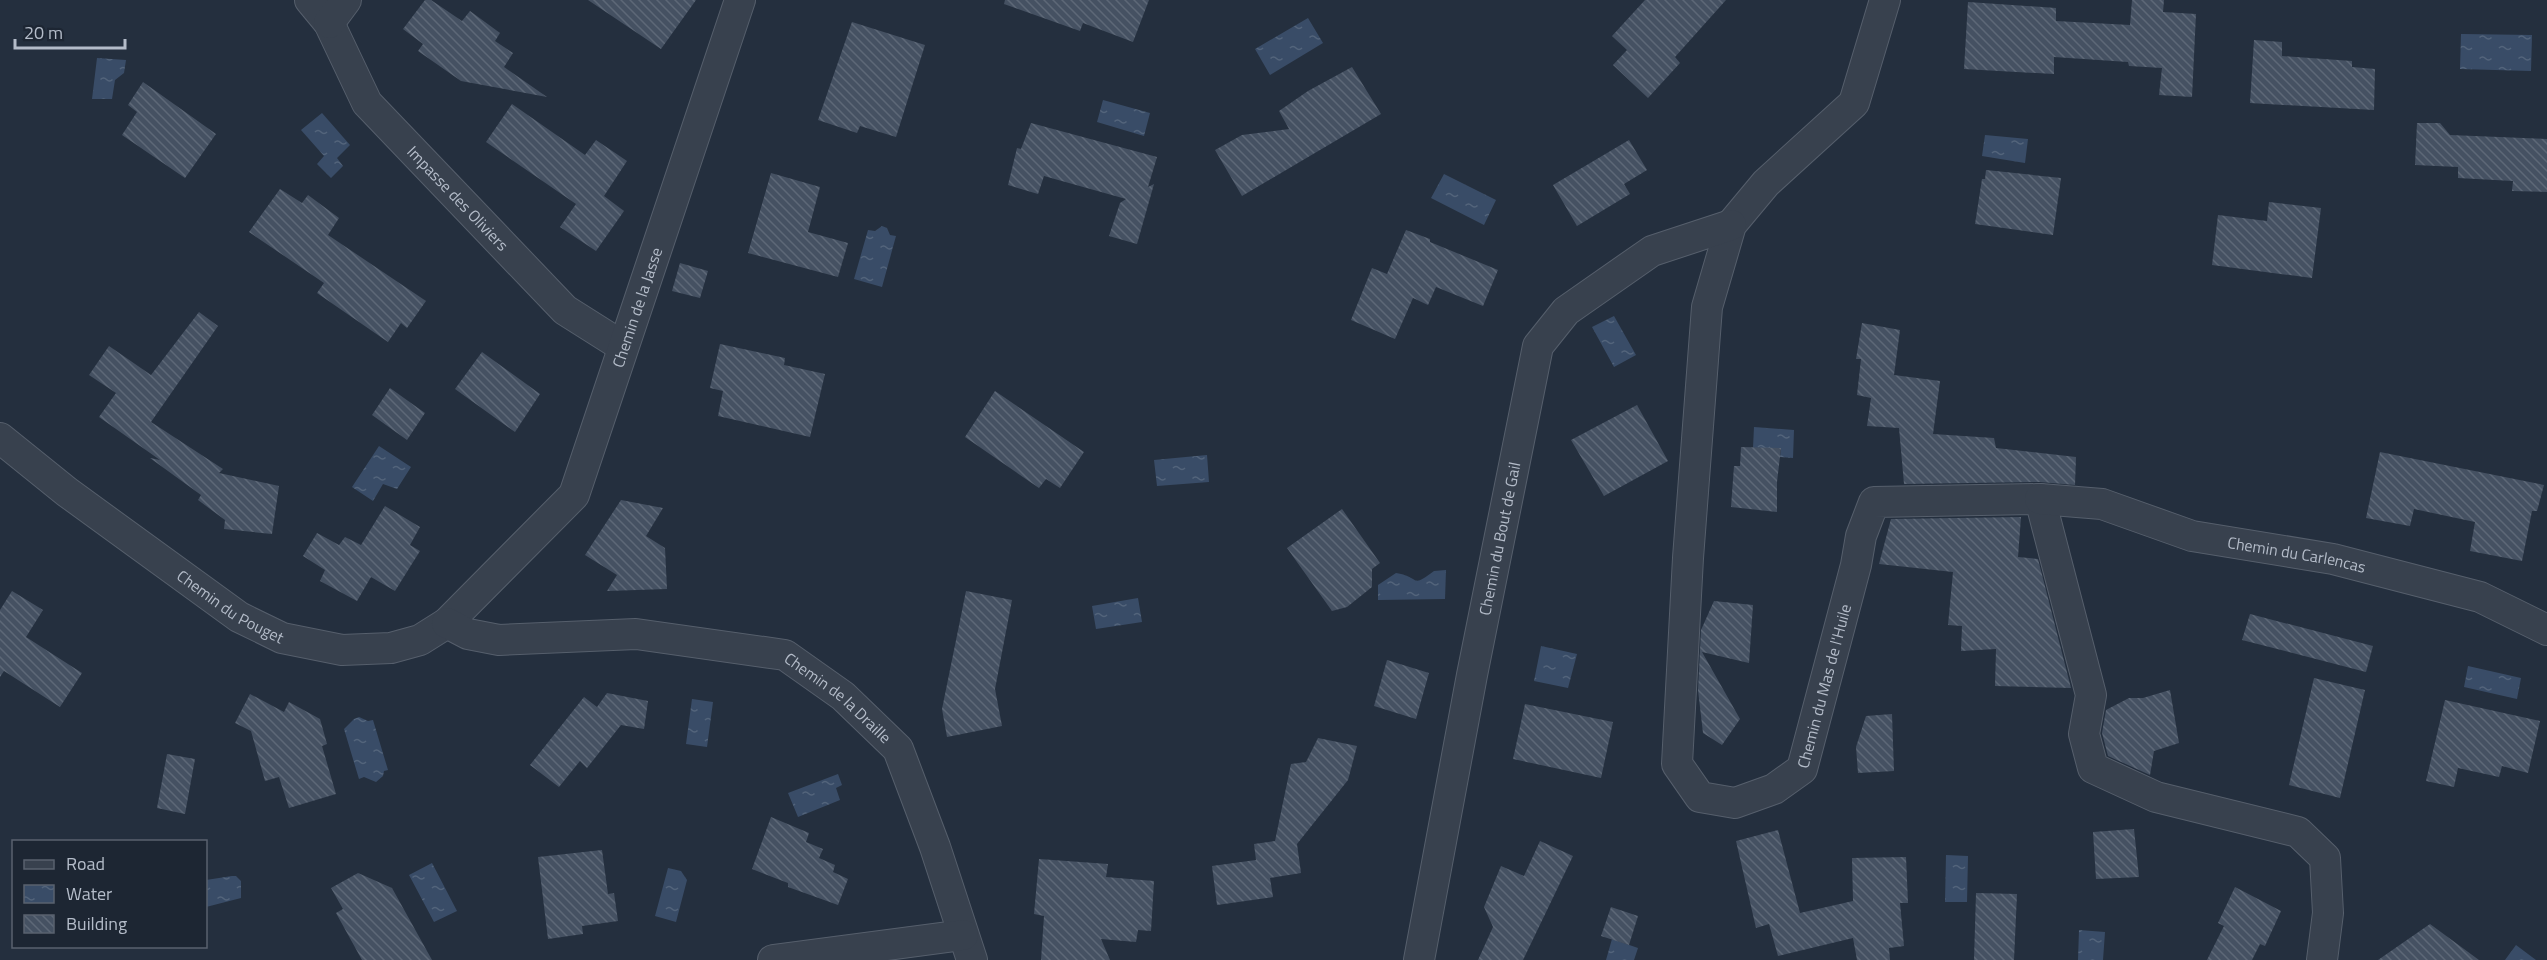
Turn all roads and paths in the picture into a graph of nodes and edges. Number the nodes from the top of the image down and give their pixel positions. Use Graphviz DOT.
graph roads {
  1 [pos="310,0"];
  2 [pos="740,0"];
  3 [pos="1884,0"];
  4 [pos="338,11"];
  5 [pos="1731,225"];
  6 [pos="622,346"];
  7 [pos="0,438"];
  8 [pos="2040,499"];
  9 [pos="485,586"];
  10 [pos="447,623"];
  11 [pos="2547,630"];
  12 [pos="968,947"];
  13 [pos="773,960"];
  14 [pos="1419,960"];
  15 [pos="2322,960"];
  1 -- 4 [label="street, Impasse des Oliviers"];
  2 -- 6 [label="street, Chemin de la Jasse"];
  3 -- 5 [label="street, Chemin du Mas de l'Huile"];
  4 -- 6 [label="street, Impasse des Oliviers"];
  5 -- 8 [label="street, Chemin du Mas de l'Huile"];
  5 -- 14 [label="street, Chemin du Bout de Gail"];
  6 -- 9 [label="street, Chemin de la Jasse"];
  7 -- 10 [label="street, Chemin du Pouget"];
  8 -- 11 [label="street, Chemin du Carlencas"];
  8 -- 15 [label="street"];
  9 -- 10 [label="street, Chemin du Pouget"];
  10 -- 12 [label="street, Chemin de la Draille"];
  12 -- 13 [label="street"];
}
